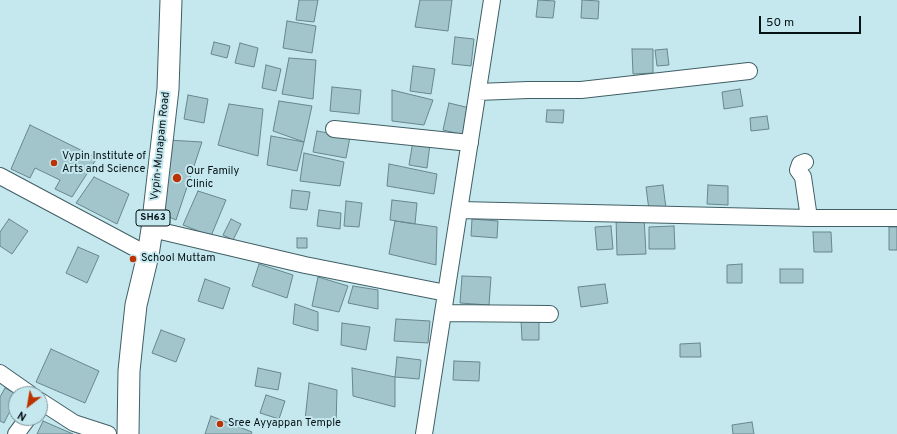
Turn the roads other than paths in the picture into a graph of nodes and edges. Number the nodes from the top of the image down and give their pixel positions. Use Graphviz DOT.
graph roads {
  1 [pos="171,0"];
  2 [pos="492,0"];
  3 [pos="749,71"];
  4 [pos="478,92"];
  5 [pos="334,129"];
  6 [pos="470,143"];
  7 [pos="805,162"];
  8 [pos="0,176"];
  9 [pos="459,210"];
  10 [pos="810,218"];
  11 [pos="897,218"];
  12 [pos="152,229"];
  13 [pos="148,255"];
  14 [pos="446,293"];
  15 [pos="443,313"];
  16 [pos="550,314"];
  17 [pos="0,373"];
  18 [pos="18,386"];
  19 [pos="48,406"];
  20 [pos="108,434"];
  21 [pos="128,434"];
  22 [pos="424,434"];
  1 -- 12 [label="main road, Vypin-Munapam Road / SH63"];
  2 -- 4 [label="street"];
  3 -- 4 [label="street"];
  4 -- 6 [label="street"];
  5 -- 6 [label="street"];
  6 -- 9 [label="street"];
  7 -- 10 [label="street"];
  8 -- 13 [label="street"];
  9 -- 10 [label="street"];
  9 -- 14 [label="street"];
  10 -- 11 [label="street"];
  12 -- 13 [label="main road, Vypin-Munapam Road / SH63"];
  12 -- 14 [label="street"];
  13 -- 21 [label="main road, Vypin-Munapam Road / SH63"];
  14 -- 15 [label="street"];
  15 -- 16 [label="street"];
  15 -- 22 [label="street"];
  17 -- 18 [label="street"];
  19 -- 20 [label="street"];
}
